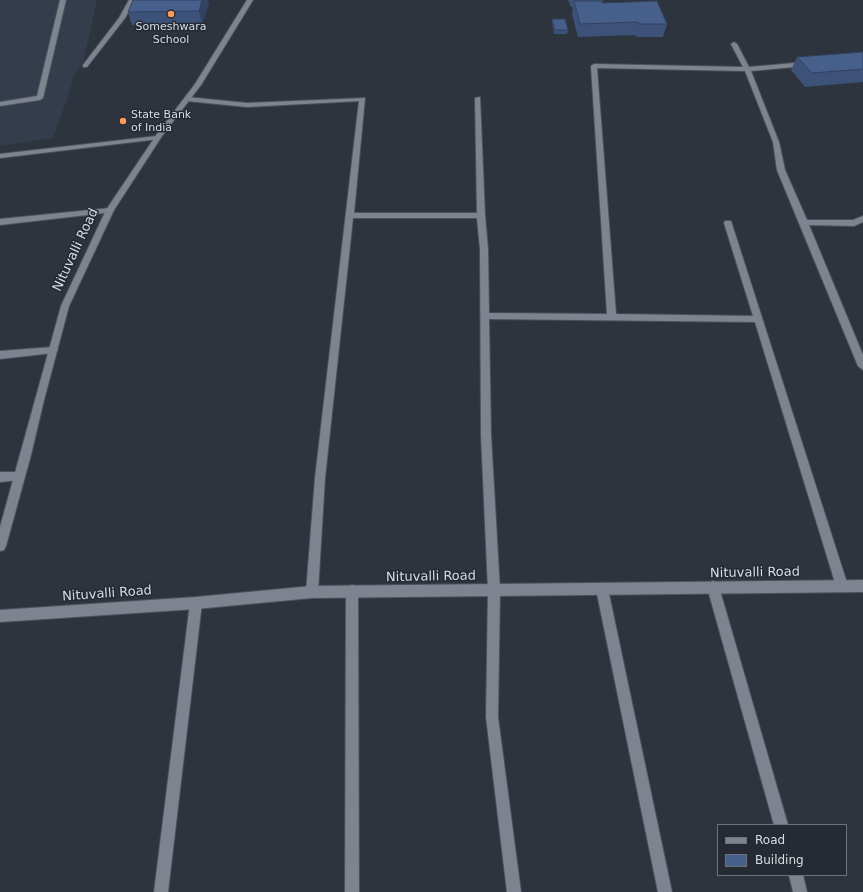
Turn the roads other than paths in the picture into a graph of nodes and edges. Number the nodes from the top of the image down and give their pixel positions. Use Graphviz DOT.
graph roads {
  1 [pos="63,0"];
  2 [pos="132,0"];
  3 [pos="250,0"];
  4 [pos="734,44"];
  5 [pos="809,64"];
  6 [pos="85,66"];
  7 [pos="747,69"];
  8 [pos="478,98"];
  9 [pos="187,99"];
  10 [pos="0,104"];
  11 [pos="157,138"];
  12 [pos="0,156"];
  13 [pos="110,210"];
  14 [pos="481,215"];
  15 [pos="350,216"];
  16 [pos="863,219"];
  17 [pos="0,222"];
  18 [pos="804,222"];
  19 [pos="728,223"];
  20 [pos="485,316"];
  21 [pos="612,317"];
  22 [pos="758,319"];
  23 [pos="53,350"];
  24 [pos="0,355"];
  25 [pos="863,366"];
  26 [pos="20,476"];
  27 [pos="0,477"];
  28 [pos="0,546"];
  29 [pos="842,586"];
  30 [pos="863,586"];
  31 [pos="713,588"];
  32 [pos="602,589"];
  33 [pos="494,590"];
  34 [pos="352,591"];
  35 [pos="312,592"];
  36 [pos="196,602"];
  37 [pos="0,616"];
  38 [pos="781,824"];
  39 [pos="796,876"];
  40 [pos="161,892"];
  41 [pos="352,892"];
  42 [pos="514,892"];
  43 [pos="665,892"];
  44 [pos="800,892"];
  1 -- 10 [label="street"];
  2 -- 6 [label="street"];
  3 -- 9 [label="street, Nituvalli Road"];
  4 -- 7 [label="street"];
  5 -- 7 [label="street"];
  7 -- 18 [label="street"];
  7 -- 21 [label="street"];
  8 -- 14 [label="street"];
  9 -- 11 [label="street, Nituvalli Road"];
  9 -- 15 [label="street"];
  11 -- 12 [label="street"];
  11 -- 13 [label="street, Nituvalli Road"];
  13 -- 17 [label="street"];
  13 -- 23 [label="street, Nituvalli Road"];
  14 -- 15 [label="street"];
  14 -- 20 [label="street"];
  15 -- 35 [label="street"];
  16 -- 18 [label="street"];
  18 -- 25 [label="street"];
  19 -- 22 [label="street"];
  20 -- 21 [label="street"];
  20 -- 33 [label="street"];
  21 -- 22 [label="street"];
  22 -- 29 [label="street"];
  23 -- 24 [label="street"];
  23 -- 26 [label="street, Nituvalli Road"];
  26 -- 27 [label="street"];
  26 -- 28 [label="street, Nituvalli Road"];
  29 -- 30 [label="street, Nituvalli Road"];
  29 -- 31 [label="street, Nituvalli Road"];
  31 -- 32 [label="street, Nituvalli Road"];
  31 -- 38 [label="street"];
  32 -- 33 [label="street, Nituvalli Road"];
  32 -- 43 [label="street"];
  33 -- 34 [label="street, Nituvalli Road"];
  33 -- 42 [label="street"];
  34 -- 35 [label="street, Nituvalli Road"];
  34 -- 41 [label="street"];
  35 -- 36 [label="street, Nituvalli Road"];
  36 -- 37 [label="street, Nituvalli Road"];
  36 -- 40 [label="street"];
  39 -- 44 [label="street"];
}
